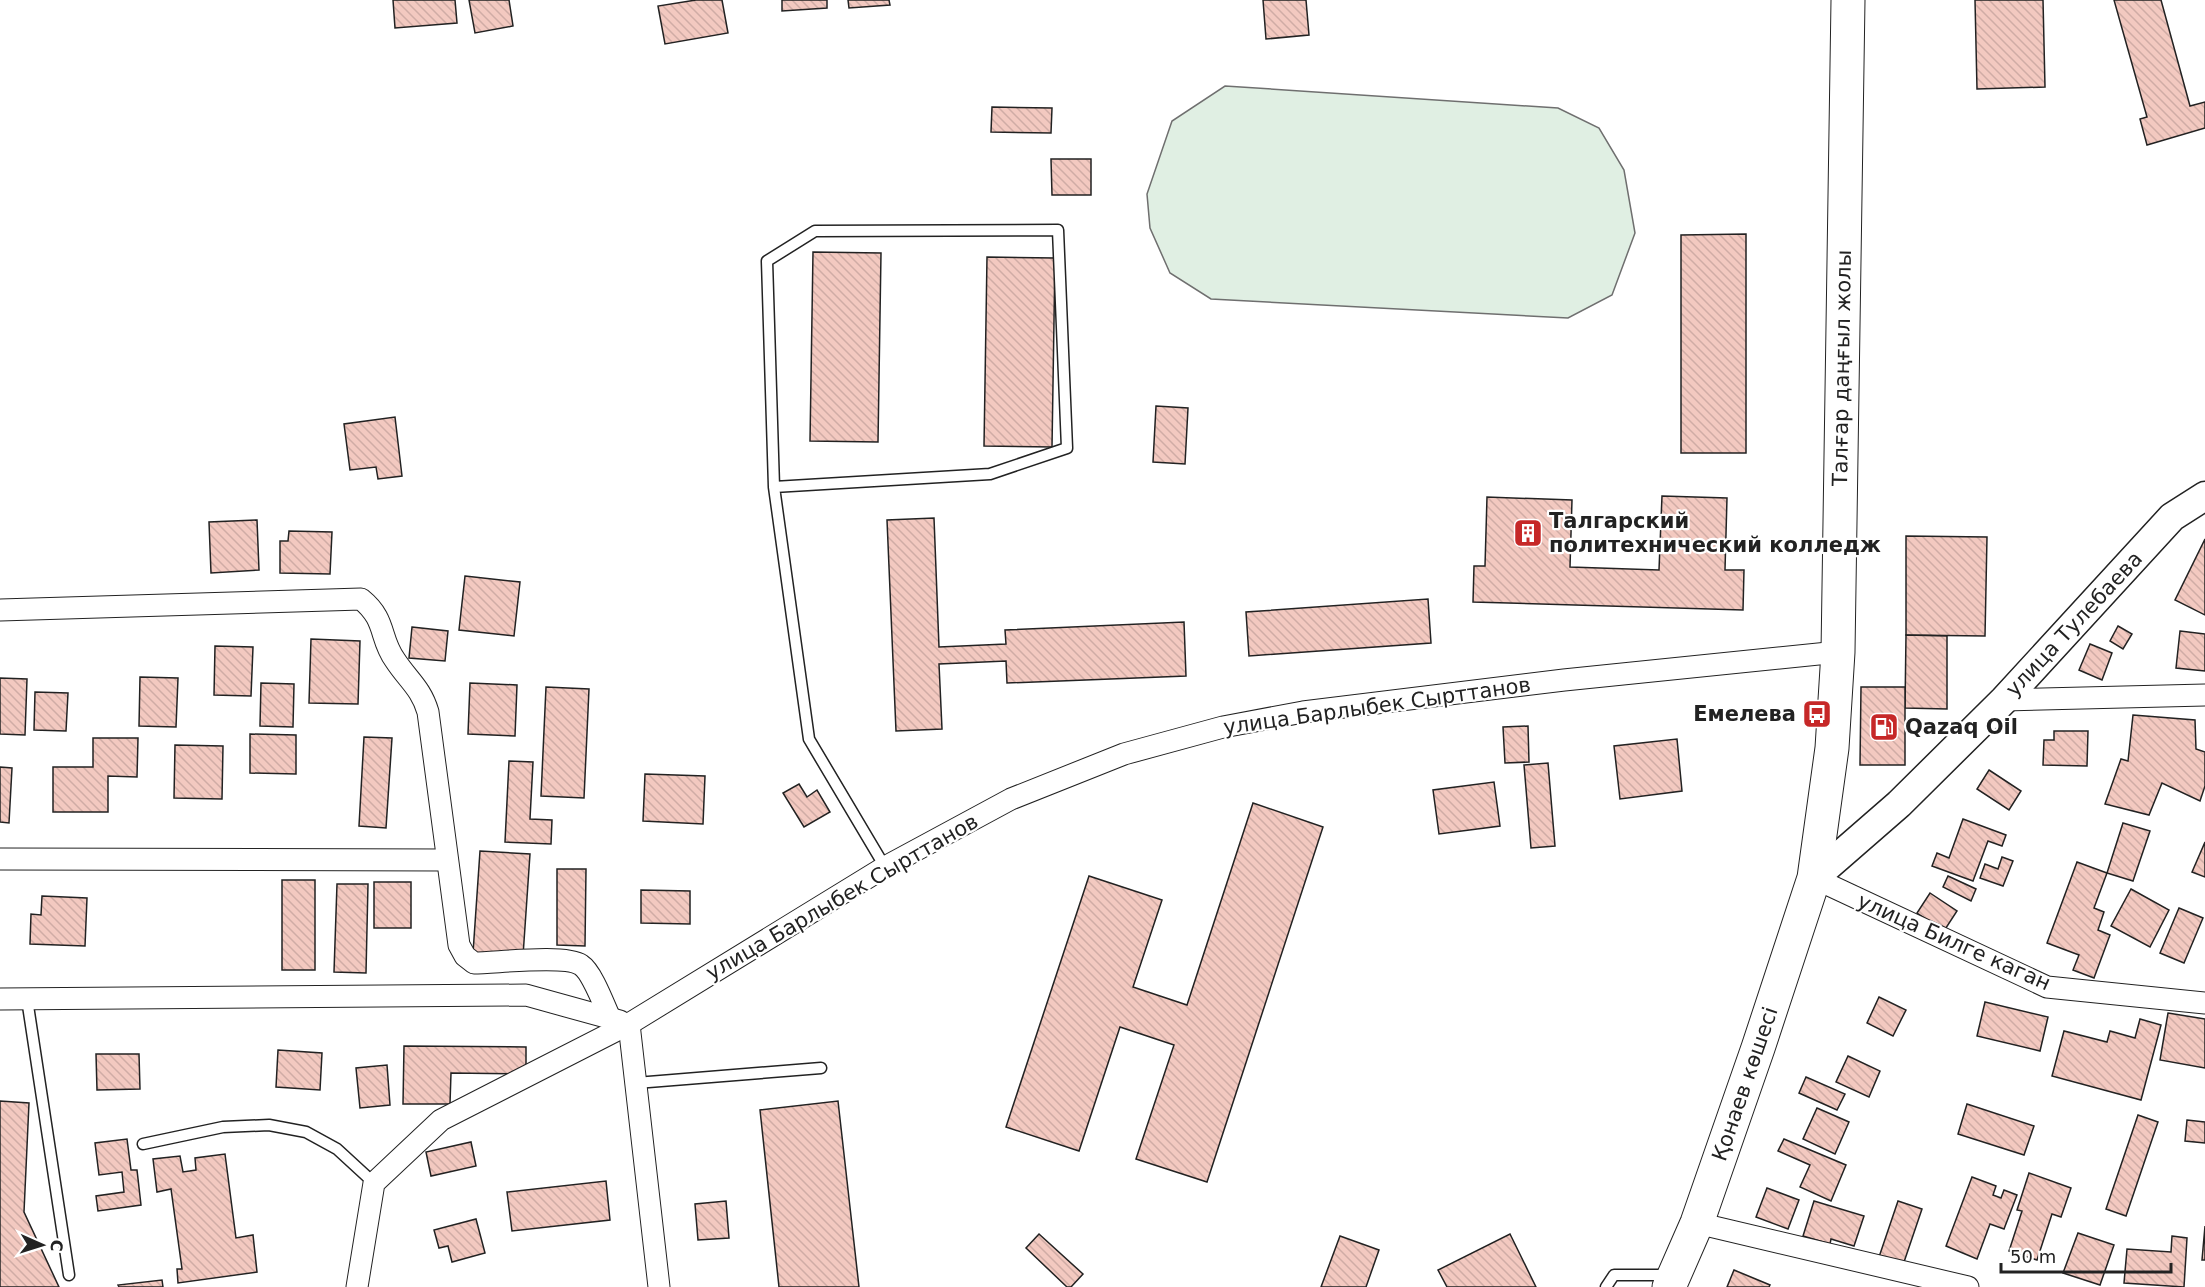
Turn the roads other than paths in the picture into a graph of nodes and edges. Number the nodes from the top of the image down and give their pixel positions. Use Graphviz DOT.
graph roads {
  1 [pos="1848,0"];
  2 [pos="774,487"];
  3 [pos="2205,496"];
  4 [pos="0,610"];
  5 [pos="1838,652"];
  6 [pos="2205,695"];
  7 [pos="2004,700"];
  8 [pos="0,859"];
  9 [pos="447,860"];
  10 [pos="885,867"];
  11 [pos="1814,878"];
  12 [pos="0,999"];
  13 [pos="27,999"];
  14 [pos="2205,1004"];
  15 [pos="619,1021"];
  16 [pos="821,1068"];
  17 [pos="636,1083"];
  18 [pos="143,1144"];
  19 [pos="374,1183"];
  20 [pos="1697,1223"];
  21 [pos="69,1275"];
  22 [pos="1672,1281"];
  23 [pos="357,1287"];
  24 [pos="659,1287"];
  25 [pos="1606,1287"];
  26 [pos="1968,1287"];
  1 -- 5 [label="main road, Талғар даңғыл жолы"];
  2 -- 2 [label="lane"];
  2 -- 10 [label="lane"];
  3 -- 7 [label="street, улица Тулебаева"];
  4 -- 9 [label="street"];
  5 -- 10 [label="street, улица Барлыбек Сырттанов"];
  5 -- 11 [label="main road, Талғар даңғыл жолы"];
  6 -- 7 [label="street"];
  7 -- 11 [label="street, улица Тулебаева"];
  8 -- 9 [label="street"];
  9 -- 15 [label="street"];
  10 -- 15 [label="street, улица Барлыбек Сырттанов"];
  11 -- 14 [label="street, улица Билге каган"];
  11 -- 20 [label="main road, Қонаев көшесі"];
  12 -- 13 [label="street"];
  13 -- 15 [label="street"];
  13 -- 21 [label="lane"];
  15 -- 17 [label="street"];
  15 -- 19 [label="street, улица Барлыбек Сырттанов"];
  16 -- 17 [label="lane"];
  17 -- 24 [label="street"];
  18 -- 19 [label="lane"];
  19 -- 23 [label="street"];
  20 -- 22 [label="main road, Қонаев көшесі"];
  20 -- 26 [label="street"];
  22 -- 25 [label="lane"];
}
